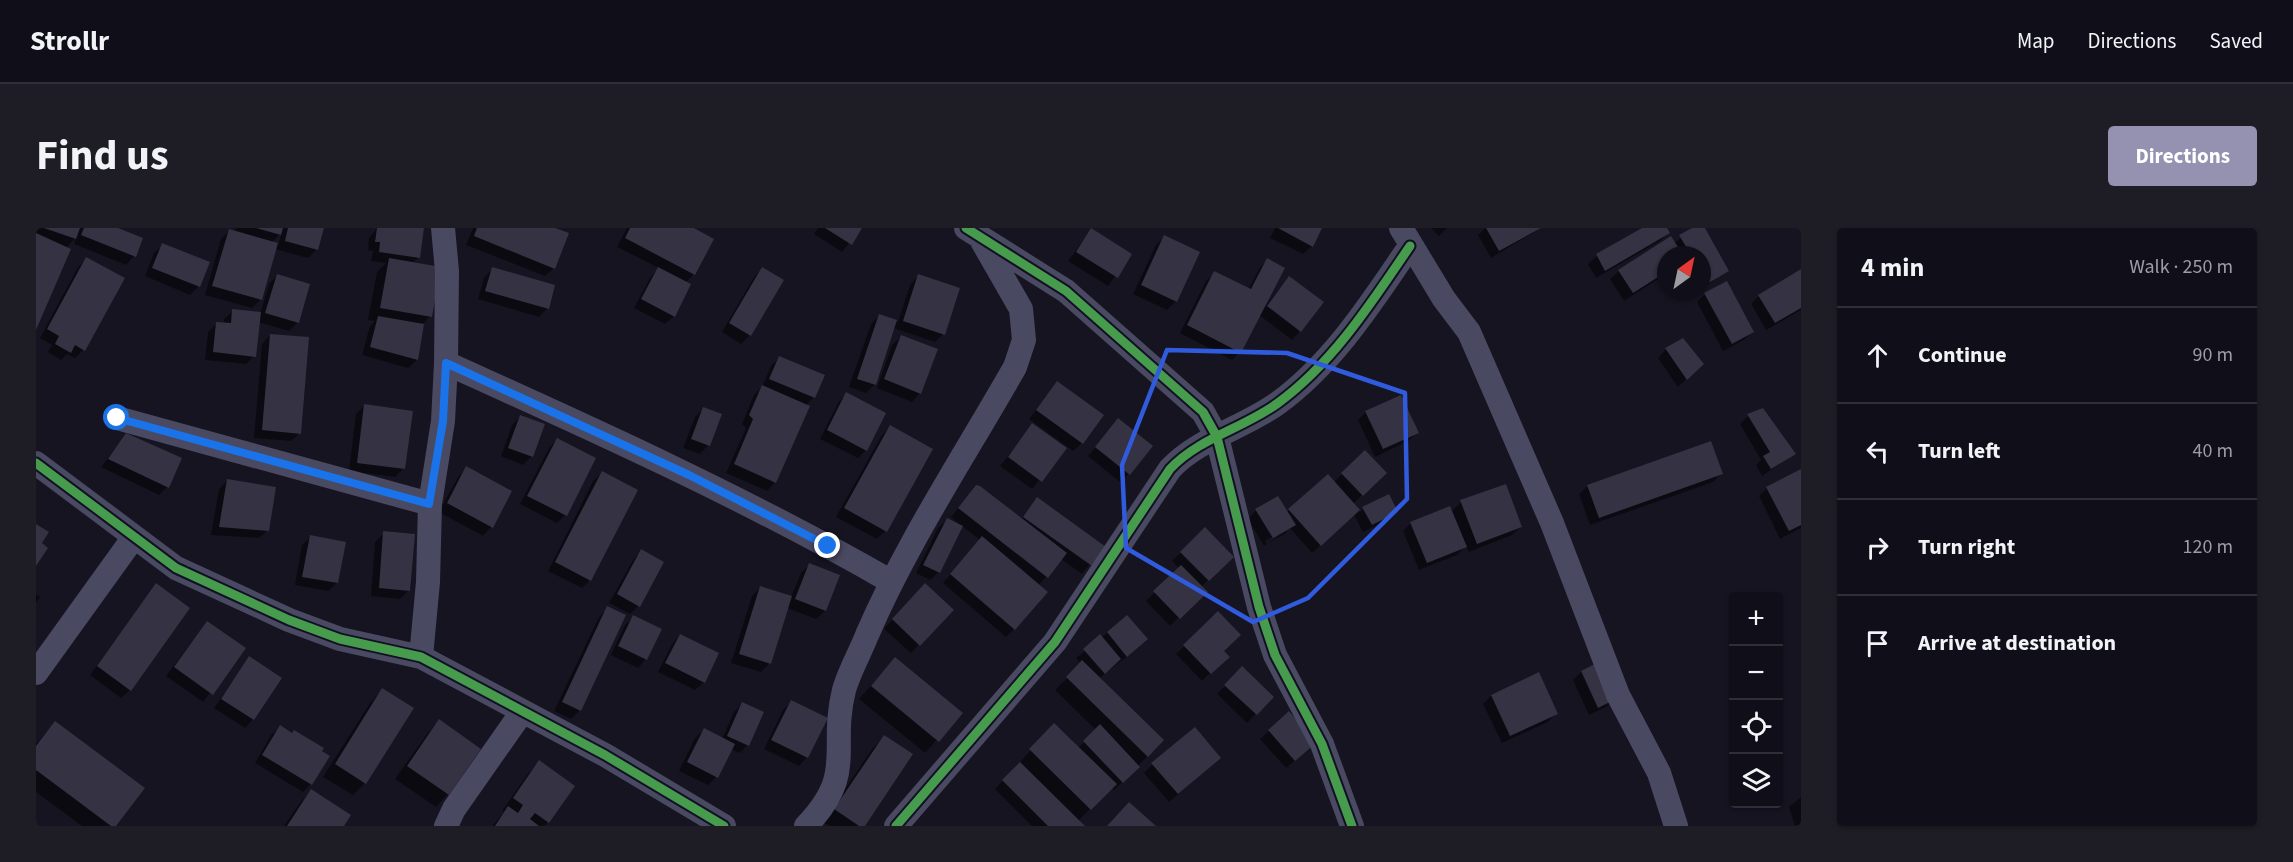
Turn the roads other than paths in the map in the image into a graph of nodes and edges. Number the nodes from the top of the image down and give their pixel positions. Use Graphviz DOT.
graph roads {
  1 [pos="443,228"];
  2 [pos="971,231"];
  3 [pos="1405,237"];
  4 [pos="446,363"];
  5 [pos="117,418"];
  6 [pos="1217,437"];
  7 [pos="36,463"];
  8 [pos="429,504"];
  9 [pos="134,537"];
  10 [pos="890,581"];
  11 [pos="421,657"];
  12 [pos="36,673"];
  13 [pos="522,712"];
  14 [pos="1344,823"];
  15 [pos="446,826"];
  16 [pos="724,826"];
  17 [pos="806,826"];
  18 [pos="896,826"];
  19 [pos="1676,826"];
  1 -- 4 [label="street"];
  2 -- 6 [label="street"];
  2 -- 10 [label="street"];
  3 -- 6 [label="street"];
  3 -- 19 [label="street"];
  4 -- 8 [label="street"];
  4 -- 10 [label="street"];
  5 -- 8 [label="street"];
  6 -- 14 [label="street"];
  6 -- 18 [label="street"];
  7 -- 9 [label="street"];
  8 -- 11 [label="street"];
  9 -- 11 [label="street"];
  9 -- 12 [label="street"];
  10 -- 17 [label="street"];
  11 -- 13 [label="street"];
  13 -- 15 [label="street"];
  13 -- 16 [label="street"];
}
